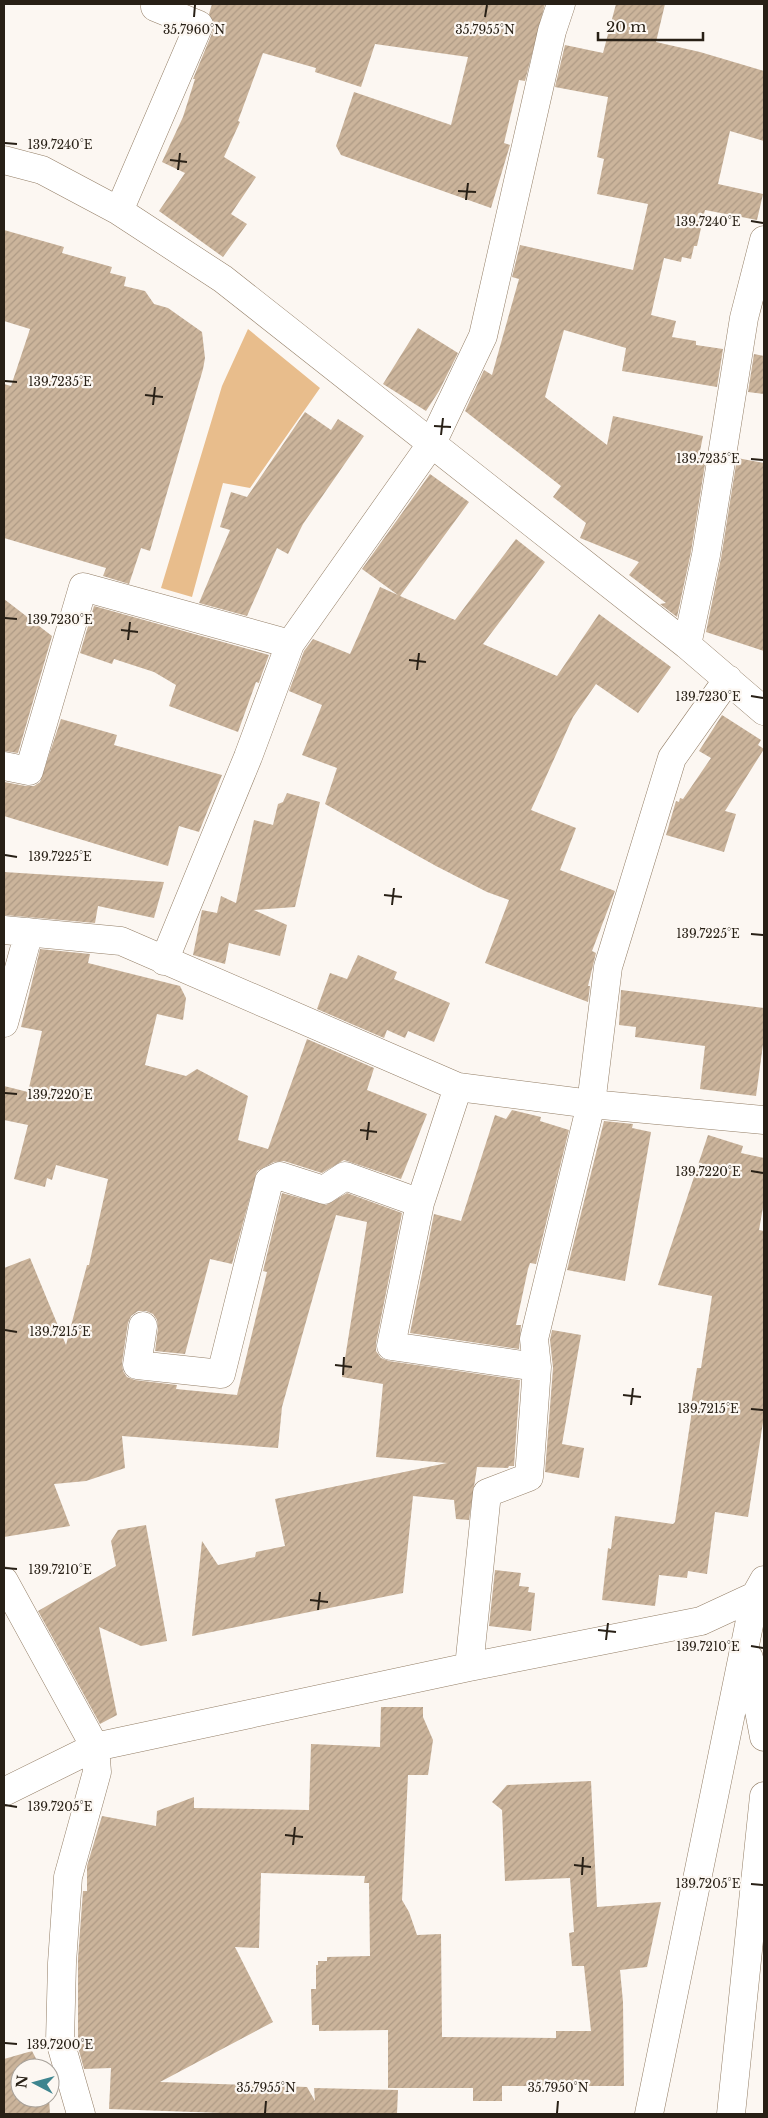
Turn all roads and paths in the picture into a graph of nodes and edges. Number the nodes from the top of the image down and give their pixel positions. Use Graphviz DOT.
graph roads {
  1 [pos="156,4"];
  2 [pos="561,4"];
  3 [pos="4,160"];
  4 [pos="119,210"];
  5 [pos="764,240"];
  6 [pos="432,443"];
  7 [pos="290,644"];
  8 [pos="687,644"];
  9 [pos="728,679"];
  10 [pos="764,711"];
  11 [pos="4,766"];
  12 [pos="17,931"];
  13 [pos="164,960"];
  14 [pos="4,1023"];
  15 [pos="458,1087"];
  16 [pos="591,1104"];
  17 [pos="764,1120"];
  18 [pos="420,1203"];
  19 [pos="142,1326"];
  20 [pos="537,1367"];
  21 [pos="4,1581"];
  22 [pos="760,1588"];
  23 [pos="746,1644"];
  24 [pos="469,1667"];
  25 [pos="764,1738"];
  26 [pos="95,1748"];
  27 [pos="4,1792"];
  28 [pos="764,1796"];
  29 [pos="81,2114"];
  30 [pos="649,2114"];
  31 [pos="731,2114"];
  1 -- 4 [label="street"];
  2 -- 6 [label="street"];
  3 -- 4 [label="street"];
  4 -- 6 [label="street"];
  5 -- 8 [label="street"];
  6 -- 7 [label="street"];
  6 -- 8 [label="street"];
  7 -- 11 [label="street"];
  7 -- 13 [label="street"];
  8 -- 9 [label="street"];
  9 -- 10 [label="street"];
  9 -- 16 [label="street"];
  12 -- 13 [label="street"];
  12 -- 14 [label="street"];
  13 -- 15 [label="street"];
  15 -- 16 [label="street"];
  15 -- 18 [label="street"];
  16 -- 17 [label="street"];
  16 -- 20 [label="street"];
  18 -- 19 [label="street"];
  18 -- 20 [label="street"];
  20 -- 24 [label="street"];
  21 -- 26 [label="street"];
  22 -- 23 [label="street"];
  22 -- 24 [label="street"];
  23 -- 25 [label="street"];
  23 -- 30 [label="street"];
  24 -- 26 [label="street"];
  26 -- 27 [label="street"];
  26 -- 29 [label="street"];
  28 -- 31 [label="street"];
}
